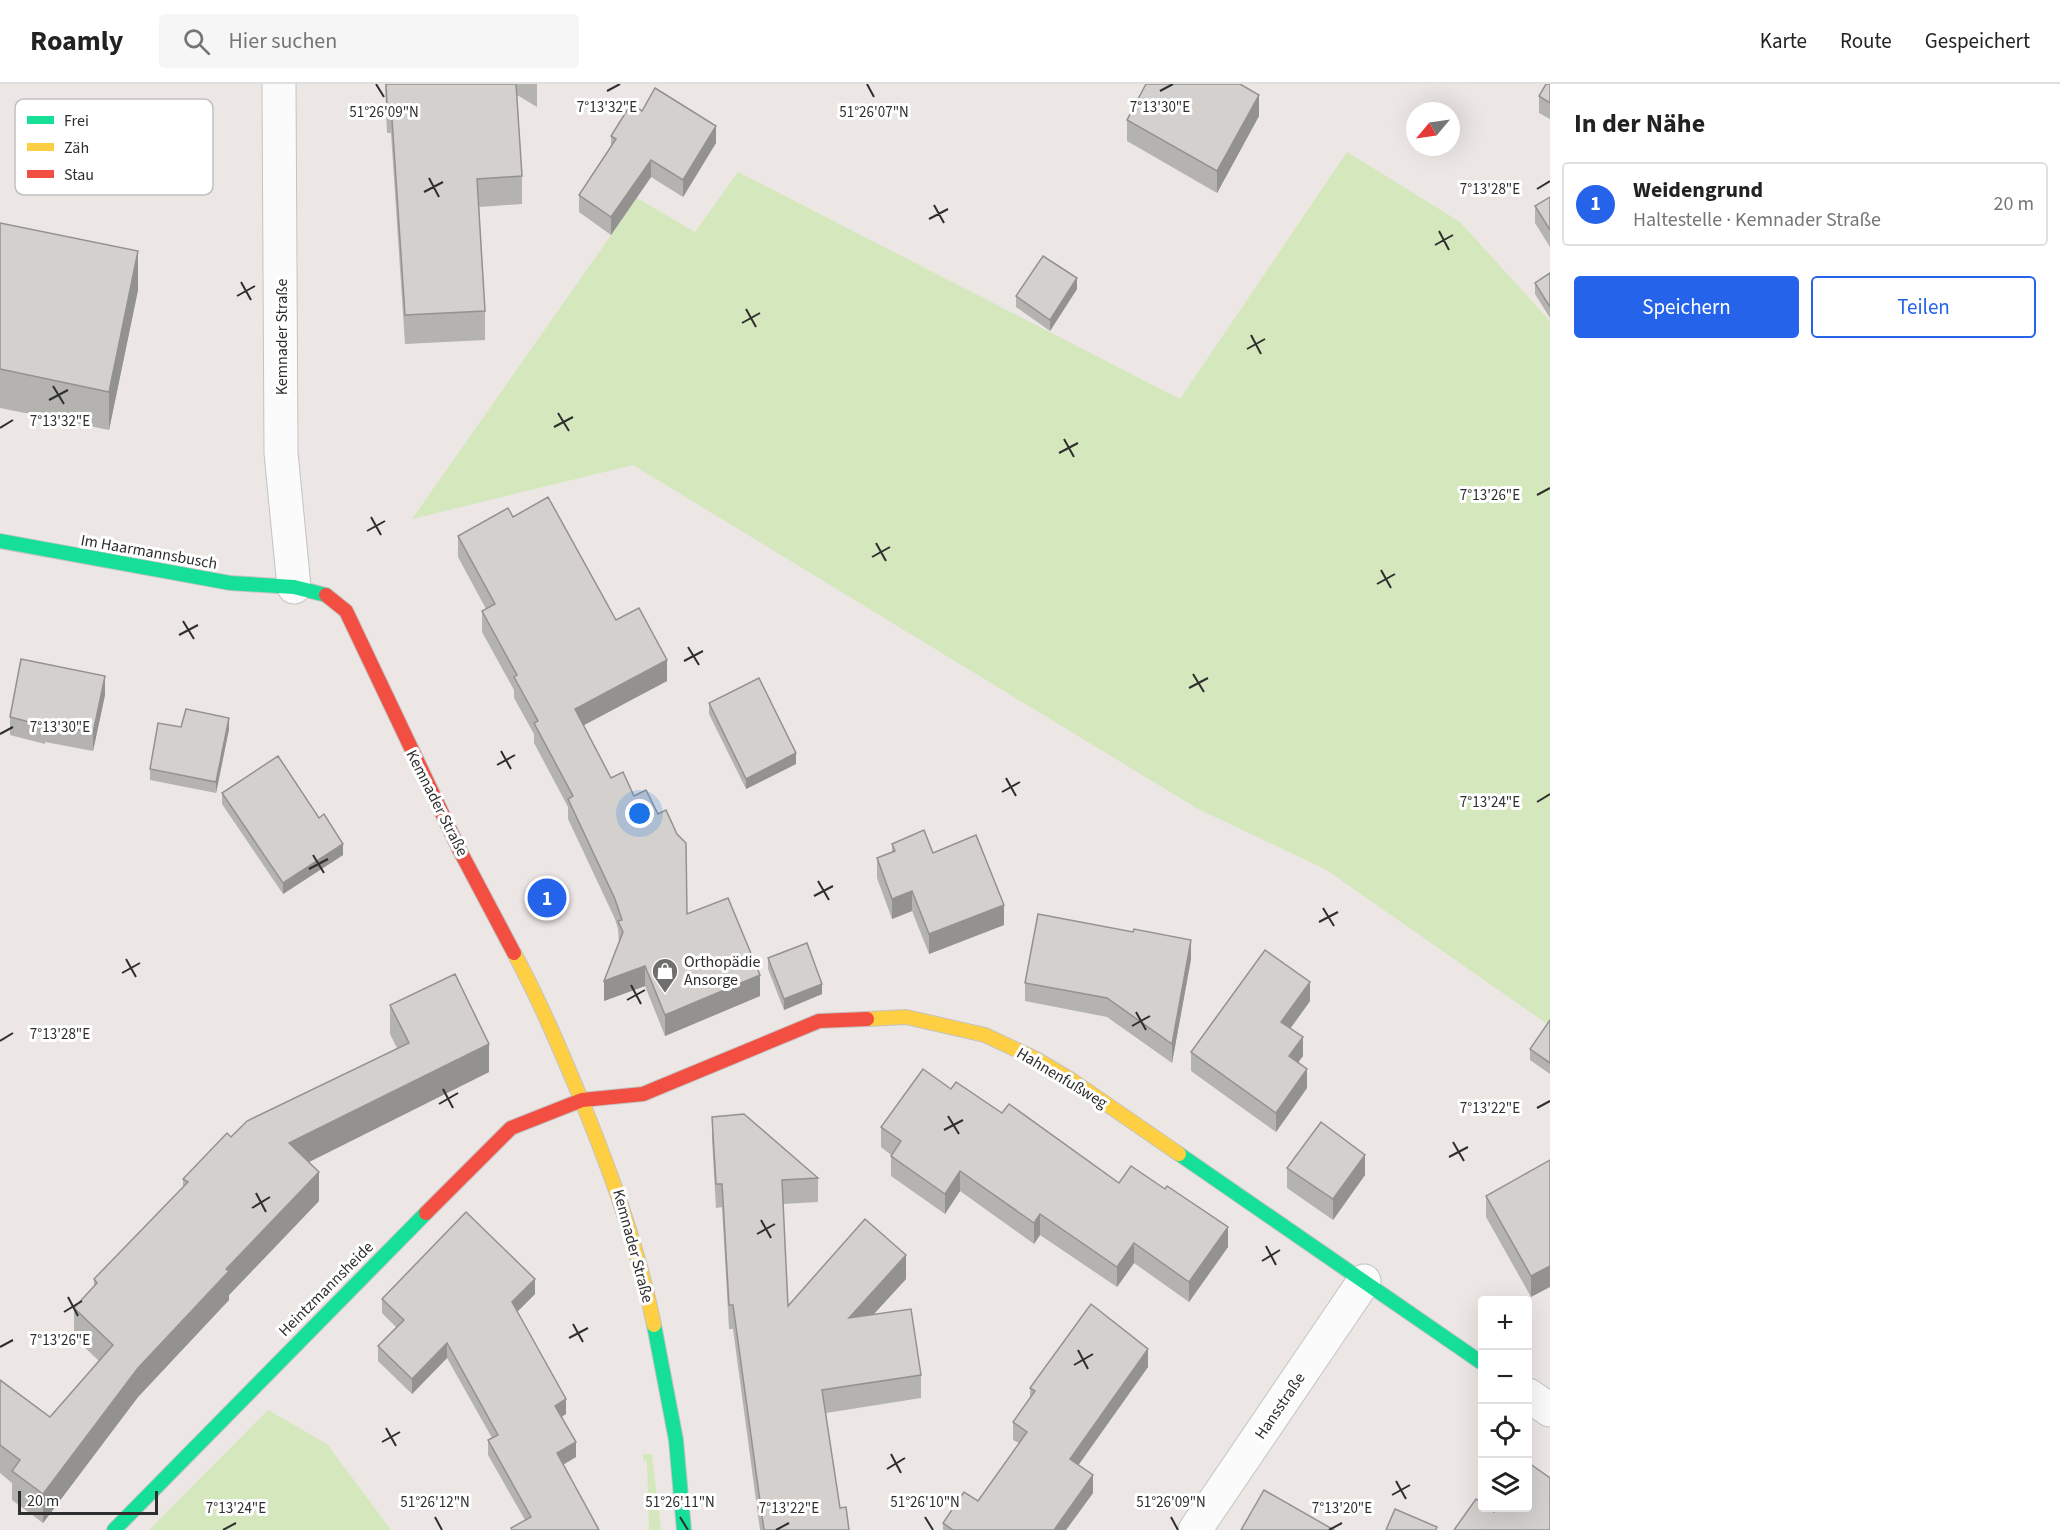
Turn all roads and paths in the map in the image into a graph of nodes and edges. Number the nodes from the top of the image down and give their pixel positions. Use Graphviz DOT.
graph roads {
  1 [pos="279,84"];
  2 [pos="0,541"];
  3 [pos="294,587"];
  4 [pos="582,1100"];
  5 [pos="1364,1281"];
  6 [pos="1478,1360"];
  7 [pos="1532,1398"];
  8 [pos="1550,1410"];
  9 [pos="114,1530"];
  10 [pos="684,1530"];
  11 [pos="1195,1530"];
  1 -- 3 [label="street, Kemnader Straße"];
  2 -- 3 [label="street, Im Haarmannsbusch"];
  3 -- 4 [label="street, Kemnader Straße"];
  4 -- 5 [label="street, Hahnenfußweg"];
  4 -- 9 [label="street, Heintzmannsheide"];
  4 -- 10 [label="street, Kemnader Straße"];
  5 -- 6 [label="street, Hahnenfußweg"];
  5 -- 11 [label="street, Hansstraße"];
  7 -- 8 [label="street"];
}
